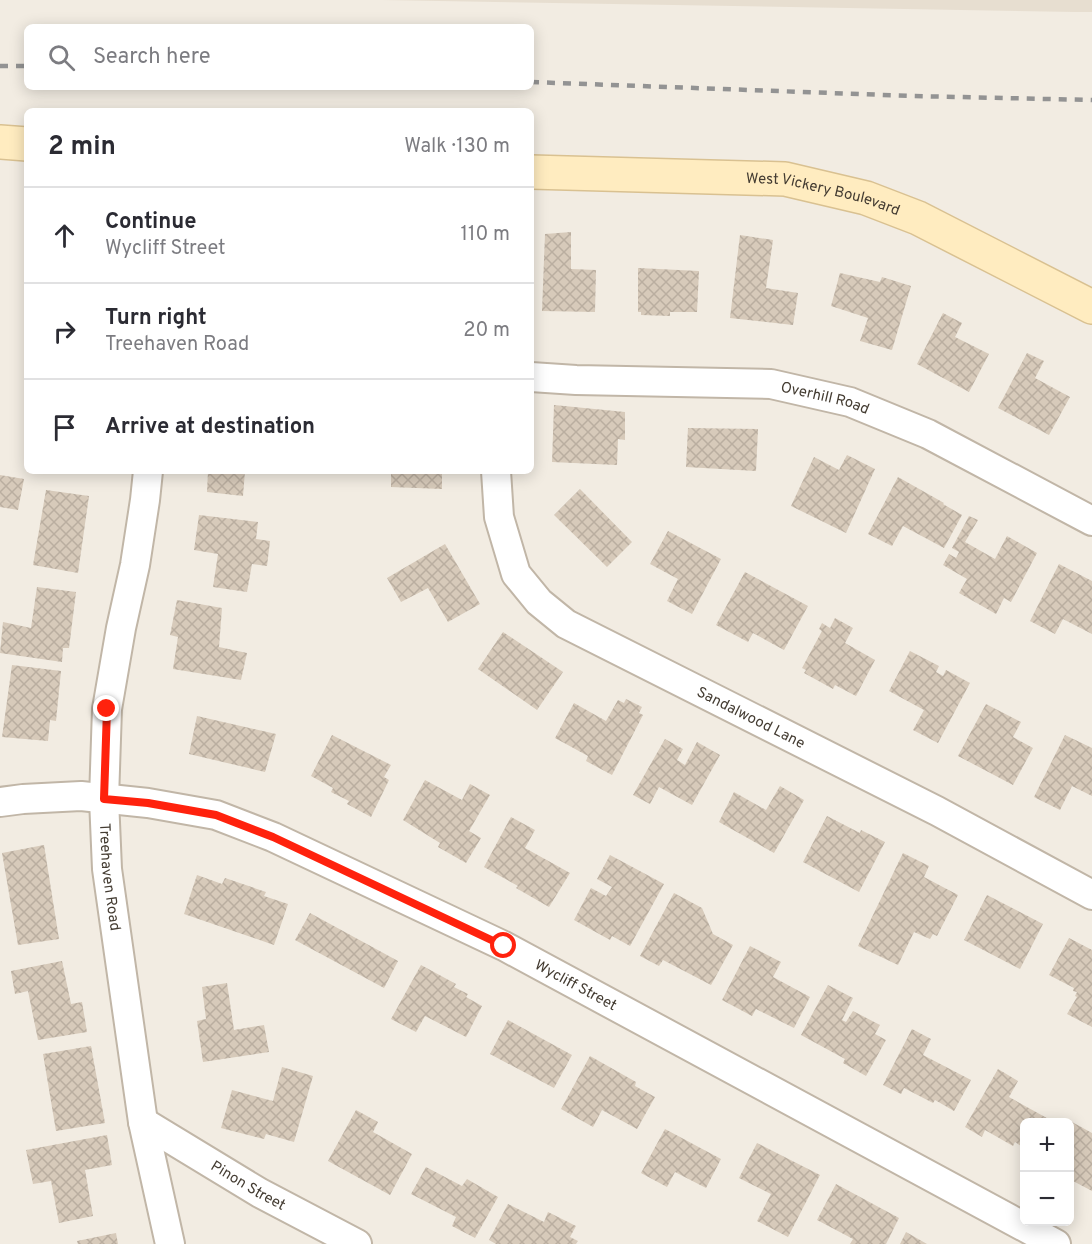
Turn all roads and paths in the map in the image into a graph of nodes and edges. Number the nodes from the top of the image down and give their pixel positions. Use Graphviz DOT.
graph roads {
  1 [pos="0,142"];
  2 [pos="24,144"];
  3 [pos="0,163"];
  4 [pos="24,163"];
  5 [pos="534,172"];
  6 [pos="1092,307"];
  7 [pos="534,377"];
  8 [pos="148,474"];
  9 [pos="496,474"];
  10 [pos="1092,521"];
  11 [pos="104,799"];
  12 [pos="0,802"];
  13 [pos="1092,895"];
  14 [pos="143,1122"];
  15 [pos="170,1244"];
  16 [pos="357,1244"];
  17 [pos="1056,1244"];
  1 -- 2 [label="main road"];
  3 -- 4 [label="main road"];
  5 -- 6 [label="main road, West Vickery Boulevard"];
  7 -- 10 [label="street, Overhill Road"];
  8 -- 11 [label="street, Treehaven Road"];
  9 -- 13 [label="street, Sandalwood Lane"];
  11 -- 12 [label="street, Wycliff Street"];
  11 -- 14 [label="street, Treehaven Road"];
  11 -- 17 [label="street, Wycliff Street"];
  14 -- 15 [label="street, Treehaven Road"];
  14 -- 16 [label="street, Pinon Street"];
}
